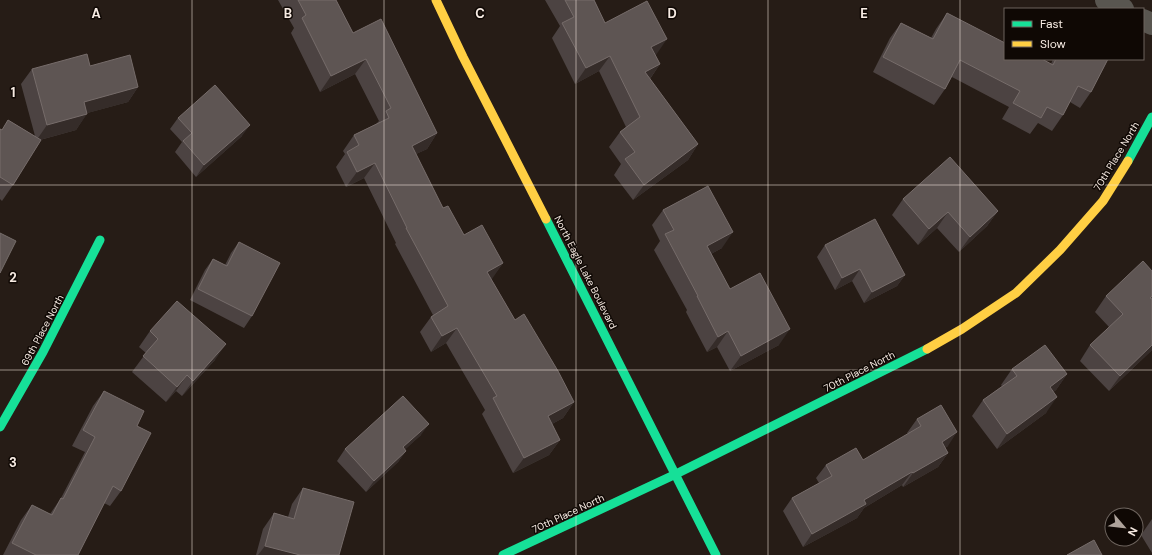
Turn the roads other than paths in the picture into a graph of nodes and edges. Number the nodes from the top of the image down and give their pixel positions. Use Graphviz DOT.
graph roads {
  1 [pos="436,0"];
  2 [pos="1106,0"];
  3 [pos="1121,8"];
  4 [pos="1152,117"];
  5 [pos="100,240"];
  6 [pos="0,427"];
  7 [pos="676,474"];
  8 [pos="503,555"];
  9 [pos="716,555"];
  1 -- 7 [label="street, North Eagle Lake Boulevard"];
  2 -- 3 [label="street"];
  4 -- 7 [label="street, 70th Place North"];
  5 -- 6 [label="street, 69th Place North"];
  7 -- 8 [label="street, 70th Place North"];
  7 -- 9 [label="street, North Eagle Lake Boulevard"];
}
